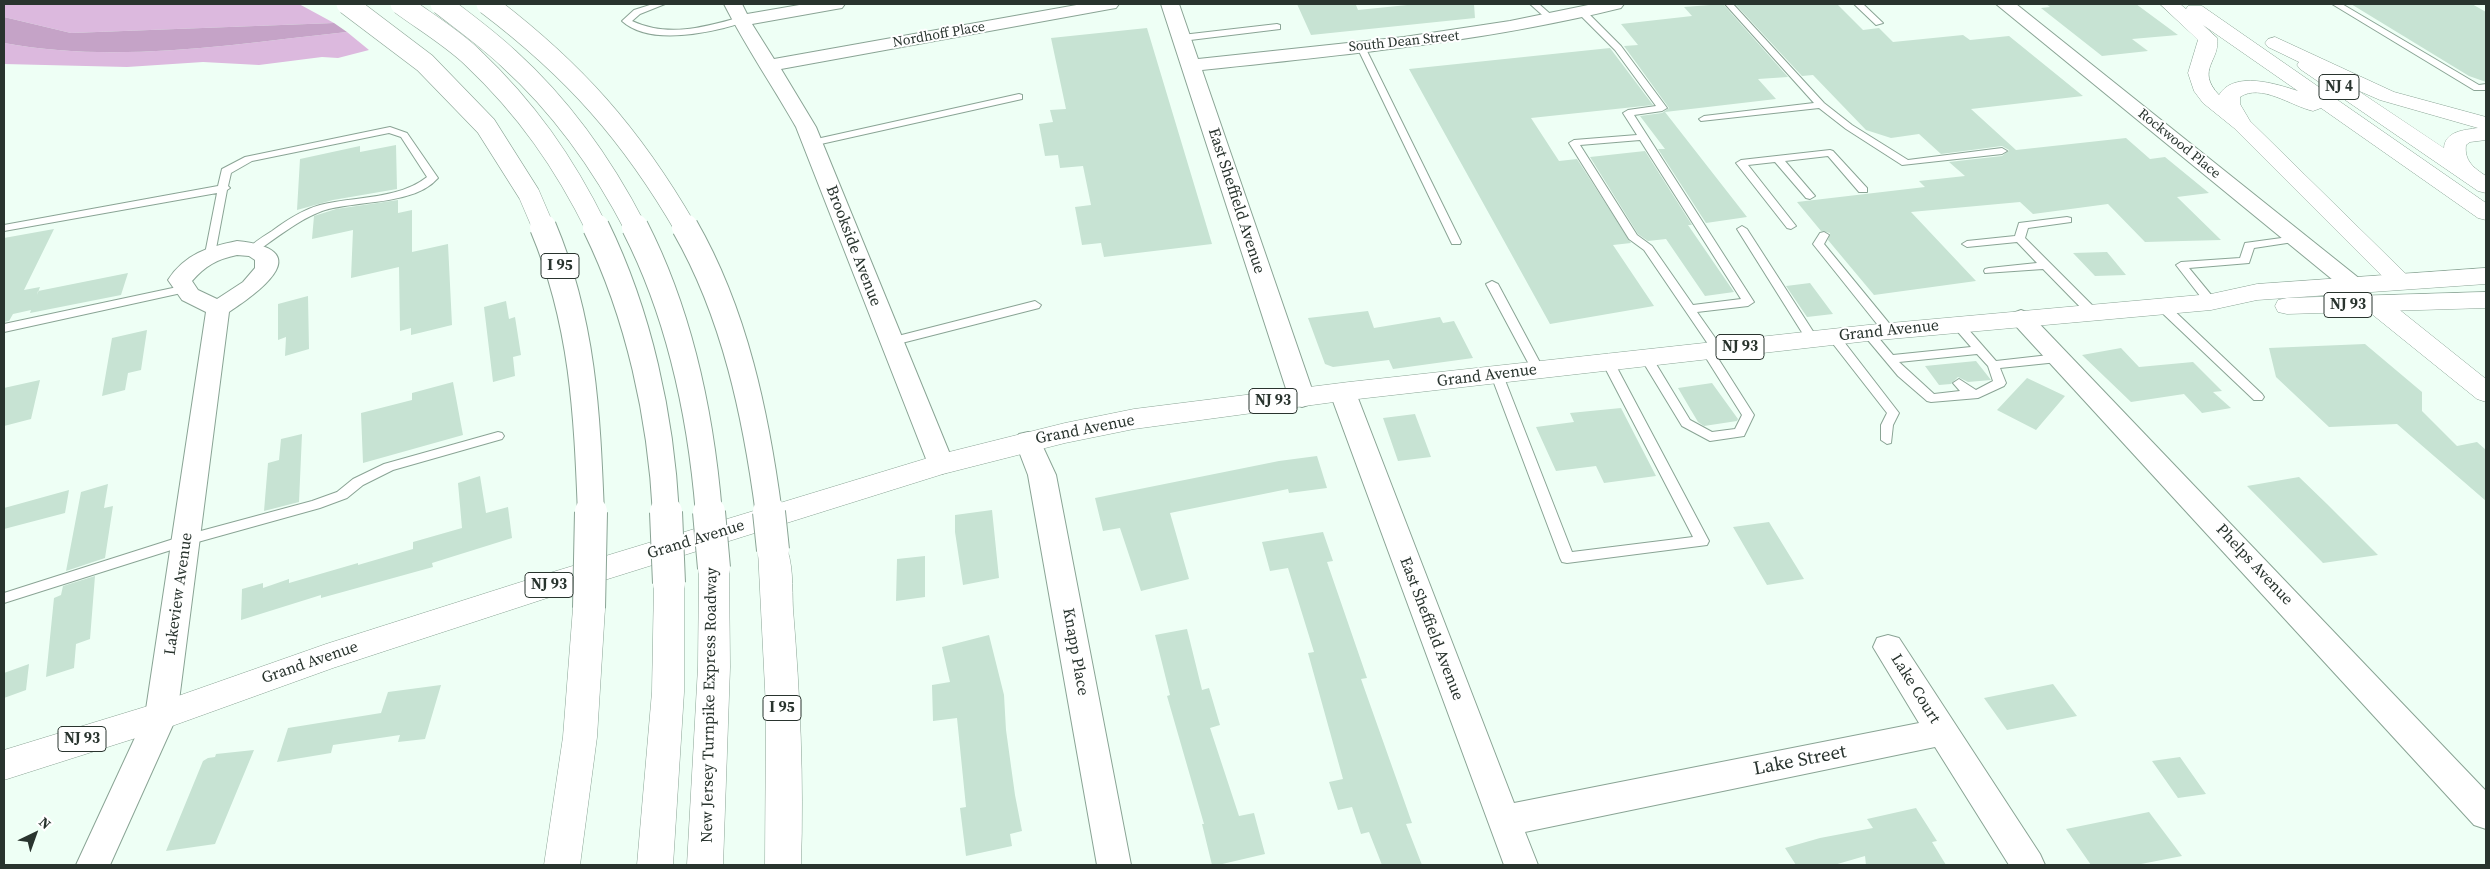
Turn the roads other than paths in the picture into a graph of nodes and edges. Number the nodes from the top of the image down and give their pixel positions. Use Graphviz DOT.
graph roads {
  1 [pos="347,4"];
  2 [pos="401,4"];
  3 [pos="441,4"];
  4 [pos="488,4"];
  5 [pos="661,4"];
  6 [pos="836,4"];
  7 [pos="1110,4"];
  8 [pos="1170,4"];
  9 [pos="1534,4"];
  10 [pos="1614,4"];
  11 [pos="1729,4"];
  12 [pos="1858,4"];
  13 [pos="2005,4"];
  14 [pos="2169,4"];
  15 [pos="2186,4"];
  16 [pos="2217,4"];
  17 [pos="2336,4"];
  18 [pos="737,12"];
  19 [pos="1582,12"];
  20 [pos="1552,19"];
  21 [pos="1879,24"];
  22 [pos="1277,27"];
  23 [pos="1182,38"];
  24 [pos="2275,43"];
  25 [pos="1361,47"];
  26 [pos="1191,65"];
  27 [pos="768,66"];
  28 [pos="2486,87"];
  29 [pos="1019,97"];
  30 [pos="1821,106"];
  31 [pos="1704,118"];
  32 [pos="2241,124"];
  33 [pos="2486,124"];
  34 [pos="2364,128"];
  35 [pos="2486,134"];
  36 [pos="1643,137"];
  37 [pos="812,143"];
  38 [pos="2002,150"];
  39 [pos="1778,159"];
  40 [pos="2461,169"];
  41 [pos="2486,186"];
  42 [pos="225,188"];
  43 [pos="1863,190"];
  44 [pos="1810,196"];
  45 [pos="2486,213"];
  46 [pos="2067,220"];
  47 [pos="1791,226"];
  48 [pos="4,228"];
  49 [pos="1742,229"];
  50 [pos="1824,235"];
  51 [pos="2020,239"];
  52 [pos="2296,239"];
  53 [pos="1456,242"];
  54 [pos="1968,244"];
  55 [pos="253,248"];
  56 [pos="210,254"];
  57 [pos="2046,265"];
  58 [pos="1989,271"];
  59 [pos="2486,276"];
  60 [pos="2401,280"];
  61 [pos="1492,284"];
  62 [pos="2352,284"];
  63 [pos="182,290"];
  64 [pos="2486,300"];
  65 [pos="2211,302"];
  66 [pos="1034,305"];
  67 [pos="2377,305"];
  68 [pos="2162,306"];
  69 [pos="218,309"];
  70 [pos="1691,309"];
  71 [pos="2092,312"];
  72 [pos="2021,318"];
  73 [pos="1957,324"];
  74 [pos="4,328"];
  75 [pos="1879,332"];
  76 [pos="1823,338"];
  77 [pos="890,342"];
  78 [pos="1712,350"];
  79 [pos="1980,350"];
  80 [pos="1646,357"];
  81 [pos="2058,358"];
  82 [pos="1891,360"];
  83 [pos="1608,362"];
  84 [pos="1993,365"];
  85 [pos="1538,370"];
  86 [pos="1497,374"];
  87 [pos="1959,383"];
  88 [pos="1343,393"];
  89 [pos="2486,393"];
  90 [pos="1970,394"];
  91 [pos="2258,397"];
  92 [pos="1302,398"];
  93 [pos="498,436"];
  94 [pos="1887,440"];
  95 [pos="1028,441"];
  96 [pos="941,464"];
  97 [pos="186,540"];
  98 [pos="4,598"];
  99 [pos="1888,647"];
  100 [pos="161,716"];
  101 [pos="1942,732"];
  102 [pos="4,765"];
  103 [pos="2486,814"];
  104 [pos="1503,821"];
  105 [pos="93,865"];
  106 [pos="562,865"];
  107 [pos="654,865"];
  108 [pos="705,865"];
  109 [pos="783,865"];
  110 [pos="1114,865"];
  111 [pos="1521,865"];
  112 [pos="2028,865"];
  1 -- 106 [label="main road, I 95, bridge"];
  2 -- 107 [label="main road, bridge"];
  3 -- 108 [label="main road, New Jersey Turnpike Express Roadway, bridge"];
  4 -- 109 [label="main road, I 95, bridge"];
  5 -- 18 [label="lane"];
  6 -- 18 [label="street"];
  7 -- 27 [label="street, Nordhoff Place"];
  8 -- 23 [label="street, East Sheffield Avenue"];
  9 -- 20 [label="lane"];
  10 -- 19 [label="street, South Dean Street"];
  11 -- 30 [label="lane"];
  12 -- 21 [label="lane"];
  13 -- 52 [label="street, Rockwood Place"];
  14 -- 32 [label="main road"];
  15 -- 34 [label="main road, NJ 4"];
  16 -- 24 [label="main road, NJ 4"];
  17 -- 28 [label="lane"];
  18 -- 27 [label="street, Brookside Avenue"];
  19 -- 20 [label="street, South Dean Street"];
  19 -- 36 [label="lane"];
  20 -- 25 [label="street, South Dean Street"];
  22 -- 23 [label="lane"];
  23 -- 26 [label="street, East Sheffield Avenue"];
  24 -- 33 [label="main road"];
  24 -- 40 [label="main road, NJ 4"];
  25 -- 26 [label="street, South Dean Street"];
  25 -- 53 [label="lane"];
  26 -- 92 [label="street, East Sheffield Avenue"];
  27 -- 37 [label="street, Brookside Avenue"];
  29 -- 37 [label="lane"];
  30 -- 31 [label="lane"];
  30 -- 38 [label="lane"];
  32 -- 34 [label="main road"];
  32 -- 60 [label="main road"];
  34 -- 45 [label="main road, NJ 4"];
  35 -- 40 [label="main road"];
  36 -- 70 [label="lane"];
  36 -- 70 [label="lane"];
  37 -- 77 [label="street, Brookside Avenue"];
  39 -- 43 [label="lane"];
  39 -- 44 [label="lane"];
  39 -- 47 [label="lane"];
  40 -- 41 [label="main road, NJ 4"];
  42 -- 48 [label="lane"];
  42 -- 55 [label="lane"];
  42 -- 56 [label="lane"];
  46 -- 51 [label="lane"];
  49 -- 76 [label="lane"];
  50 -- 75 [label="lane"];
  51 -- 54 [label="lane"];
  51 -- 57 [label="lane"];
  52 -- 62 [label="street, Rockwood Place"];
  52 -- 65 [label="lane"];
  55 -- 56 [label="street"];
  55 -- 69 [label="street"];
  56 -- 63 [label="street"];
  57 -- 58 [label="lane"];
  57 -- 71 [label="lane"];
  59 -- 60 [label="main road, Grand Avenue / NJ 93"];
  60 -- 62 [label="main road, Grand Avenue / NJ 93"];
  61 -- 85 [label="lane"];
  62 -- 65 [label="main road, Grand Avenue / NJ 93"];
  63 -- 69 [label="street"];
  63 -- 74 [label="lane"];
  64 -- 67 [label="main road, Grand Avenue / NJ 93"];
  65 -- 67 [label="main road, Grand Avenue / NJ 93"];
  65 -- 68 [label="main road, Grand Avenue / NJ 93"];
  66 -- 77 [label="lane"];
  67 -- 89 [label="main road"];
  68 -- 71 [label="main road, Grand Avenue / NJ 93"];
  68 -- 91 [label="lane"];
  69 -- 97 [label="street, Lakeview Avenue"];
  70 -- 78 [label="lane"];
  71 -- 72 [label="main road, Grand Avenue / NJ 93"];
  72 -- 73 [label="main road, Grand Avenue / NJ 93"];
  72 -- 81 [label="street, Phelps Avenue"];
  73 -- 75 [label="main road, Grand Avenue / NJ 93"];
  73 -- 79 [label="lane"];
  75 -- 76 [label="main road, Grand Avenue / NJ 93"];
  75 -- 82 [label="lane"];
  76 -- 78 [label="main road, Grand Avenue / NJ 93"];
  76 -- 94 [label="lane"];
  77 -- 96 [label="street, Brookside Avenue"];
  78 -- 80 [label="main road, Grand Avenue / NJ 93"];
  78 -- 80 [label="lane"];
  79 -- 82 [label="lane"];
  79 -- 84 [label="lane"];
  80 -- 83 [label="main road, Grand Avenue / NJ 93"];
  81 -- 84 [label="lane"];
  81 -- 103 [label="street, Phelps Avenue"];
  82 -- 90 [label="lane"];
  83 -- 85 [label="main road, Grand Avenue / NJ 93"];
  83 -- 86 [label="lane"];
  84 -- 90 [label="lane"];
  85 -- 86 [label="main road, Grand Avenue / NJ 93"];
  86 -- 88 [label="main road, Grand Avenue / NJ 93"];
  87 -- 90 [label="lane"];
  88 -- 92 [label="main road, Grand Avenue / NJ 93"];
  88 -- 104 [label="street, East Sheffield Avenue"];
  92 -- 95 [label="main road, Grand Avenue / NJ 93"];
  93 -- 97 [label="lane"];
  95 -- 96 [label="main road, Grand Avenue / NJ 93"];
  95 -- 110 [label="street, Knapp Place"];
  96 -- 100 [label="main road, Grand Avenue / NJ 93"];
  97 -- 98 [label="lane"];
  97 -- 100 [label="street, Lakeview Avenue"];
  99 -- 101 [label="street, Lake Court"];
  100 -- 102 [label="main road, Grand Avenue / NJ 93"];
  100 -- 105 [label="street, Lakeview Avenue"];
  101 -- 104 [label="street, Lake Street"];
  101 -- 112 [label="street"];
  104 -- 111 [label="street, East Sheffield Avenue"];
}
